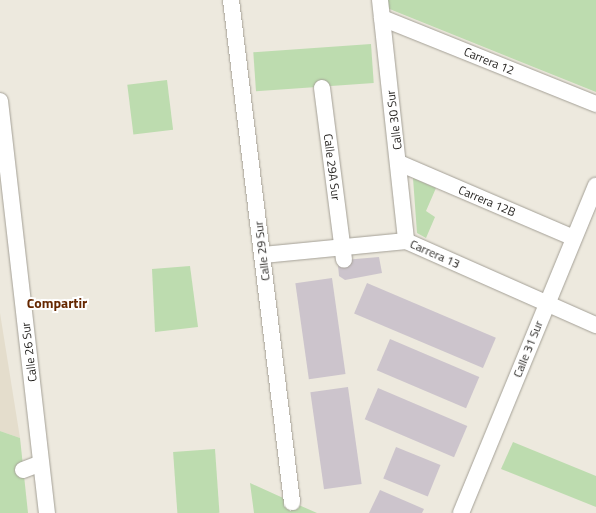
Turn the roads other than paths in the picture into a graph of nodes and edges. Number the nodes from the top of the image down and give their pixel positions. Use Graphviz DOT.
graph roads {
  1 [pos="231,0"];
  2 [pos="380,0"];
  3 [pos="382,18"];
  4 [pos="322,88"];
  5 [pos="0,101"];
  6 [pos="596,104"];
  7 [pos="399,163"];
  8 [pos="596,186"];
  9 [pos="574,238"];
  10 [pos="406,241"];
  11 [pos="343,254"];
  12 [pos="263,255"];
  13 [pos="547,304"];
  14 [pos="596,325"];
  15 [pos="41,463"];
  16 [pos="24,470"];
  17 [pos="292,502"];
  18 [pos="47,513"];
  19 [pos="461,513"];
  1 -- 12 [label="street, Calle 29 Sur"];
  2 -- 3 [label="street, Calle 30 Sur"];
  3 -- 6 [label="street, Carrera 12"];
  3 -- 7 [label="street, Calle 30 Sur"];
  4 -- 11 [label="street, Calle 29A Sur"];
  5 -- 15 [label="street, Calle 26 Sur"];
  7 -- 9 [label="street, Carrera 12B"];
  7 -- 10 [label="street, Calle 30 Sur"];
  8 -- 9 [label="street, Calle 31 Sur"];
  9 -- 13 [label="street, Calle 31 Sur"];
  10 -- 11 [label="street, Carrera 13"];
  10 -- 13 [label="street, Carrera 13"];
  11 -- 12 [label="street, Carrera 13"];
  12 -- 17 [label="street, Calle 29 Sur"];
  13 -- 14 [label="street, Carrera 13"];
  13 -- 19 [label="street, Calle 31 Sur"];
  15 -- 16 [label="street"];
  15 -- 18 [label="street, Calle 26 Sur"];
}
